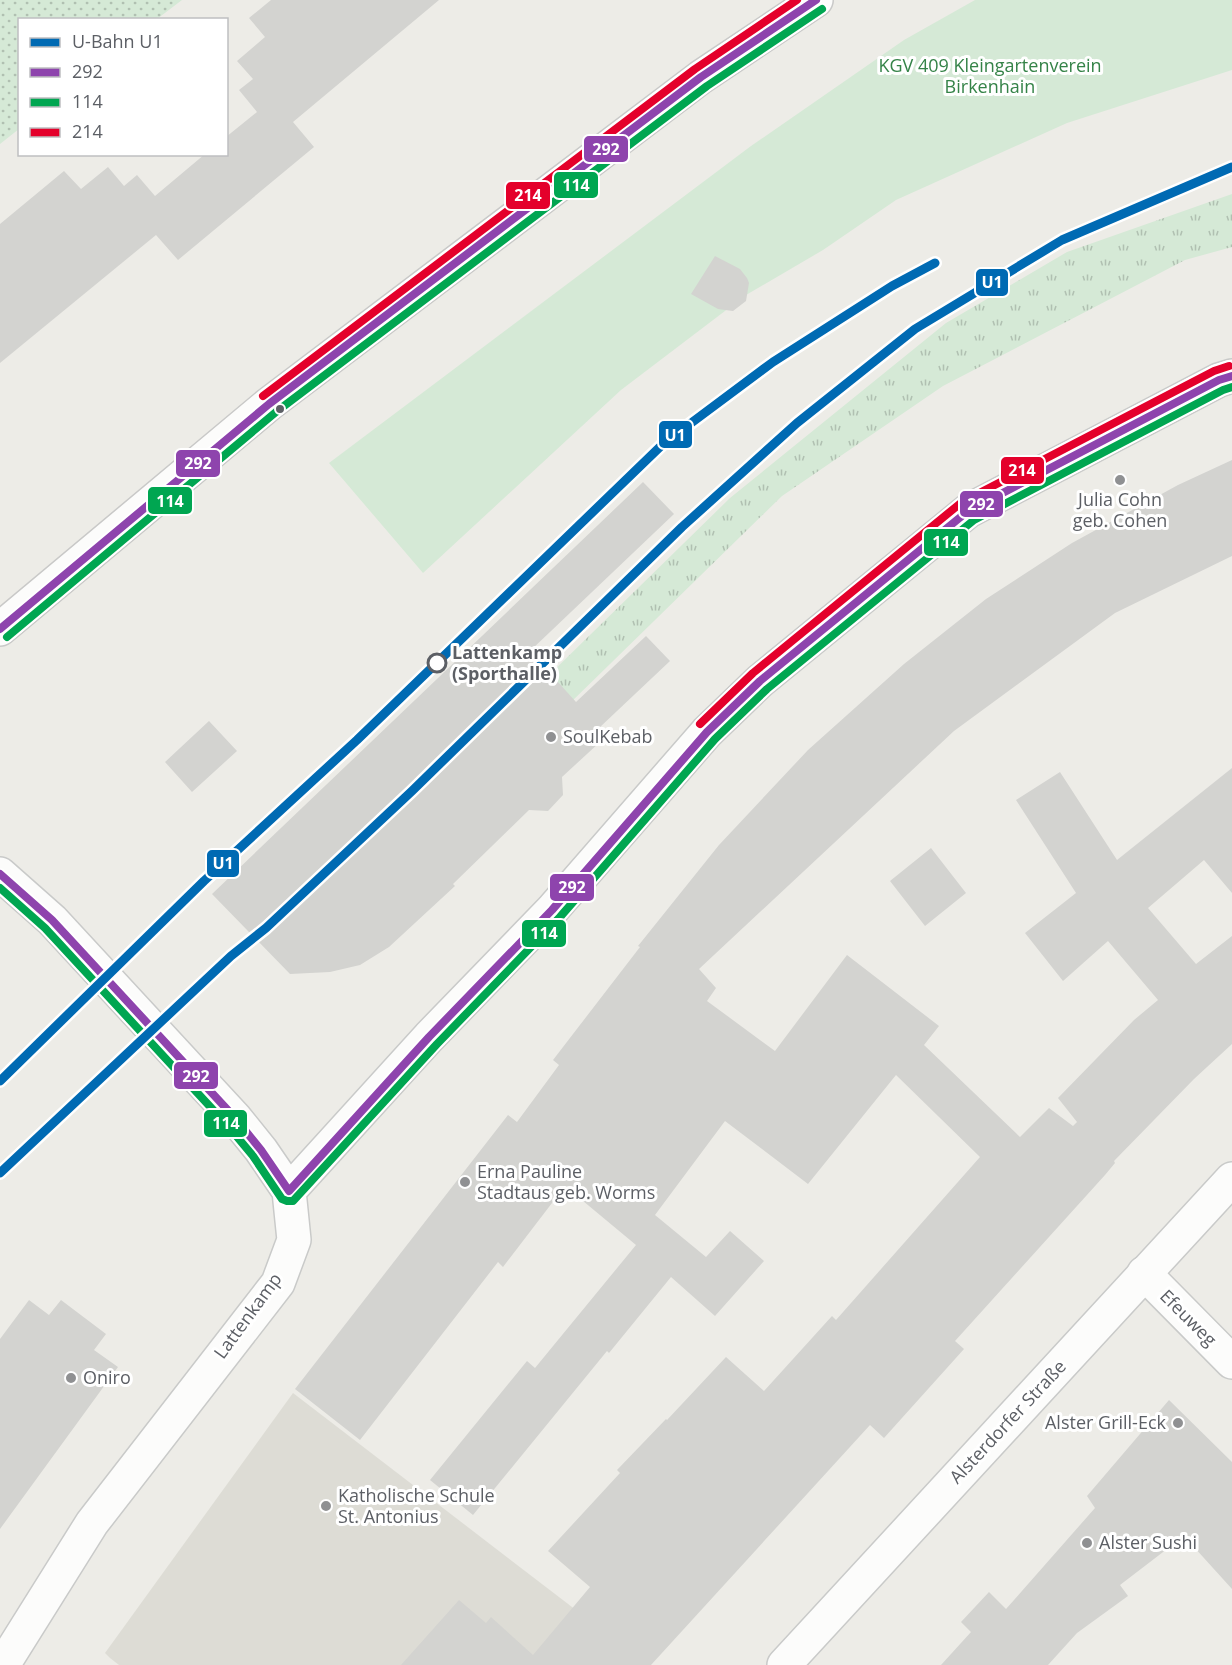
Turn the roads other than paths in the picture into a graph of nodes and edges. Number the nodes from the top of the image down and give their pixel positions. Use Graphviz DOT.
graph roads {
  1 [pos="816,0"];
  2 [pos="1232,376"];
  3 [pos="0,629"];
  4 [pos="0,874"];
  5 [pos="1232,1179"];
  6 [pos="289,1191"];
  7 [pos="1144,1273"];
  8 [pos="1232,1362"];
  9 [pos="3,1665"];
  10 [pos="784,1665"];
  1 -- 3 [label="street"];
  2 -- 6 [label="street"];
  4 -- 6 [label="street"];
  5 -- 7 [label="street, Alsterdorfer Straße"];
  6 -- 9 [label="street, Lattenkamp"];
  7 -- 8 [label="street, Efeuweg"];
  7 -- 10 [label="street, Alsterdorfer Straße"];
}
